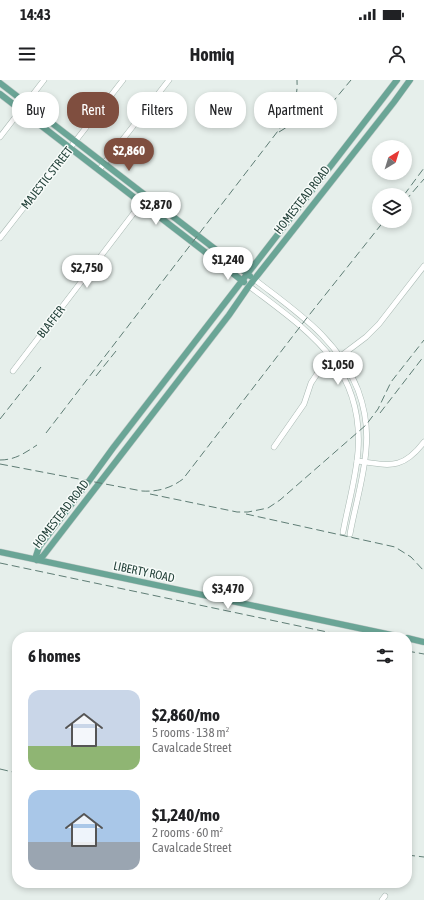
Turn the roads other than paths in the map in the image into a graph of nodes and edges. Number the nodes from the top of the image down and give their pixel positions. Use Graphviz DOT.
graph roads {
  1 [pos="44,80"];
  2 [pos="123,80"];
  3 [pos="169,80"];
  4 [pos="397,80"];
  5 [pos="410,80"];
  6 [pos="0,83"];
  7 [pos="12,92"];
  8 [pos="35,92"];
  9 [pos="0,94"];
  10 [pos="386,96"];
  11 [pos="394,102"];
  12 [pos="12,103"];
  13 [pos="12,122"];
  14 [pos="44,128"];
  15 [pos="58,128"];
  16 [pos="0,137"];
  17 [pos="75,141"];
  18 [pos="70,148"];
  19 [pos="343,150"];
  20 [pos="351,156"];
  21 [pos="103,164"];
  22 [pos="99,170"];
  23 [pos="318,183"];
  24 [pos="325,188"];
  25 [pos="146,197"];
  26 [pos="141,204"];
  27 [pos="283,229"];
  28 [pos="290,234"];
  29 [pos="0,238"];
  30 [pos="424,266"];
  31 [pos="247,274"];
  32 [pos="254,279"];
  33 [pos="242,280"];
  34 [pos="249,286"];
  35 [pos="298,313"];
  36 [pos="293,319"];
  37 [pos="206,328"];
  38 [pos="214,334"];
  39 [pos="340,356"];
  40 [pos="183,357"];
  41 [pos="334,360"];
  42 [pos="192,363"];
  43 [pos="13,371"];
  44 [pos="357,390"];
  45 [pos="350,392"];
  46 [pos="143,408"];
  47 [pos="151,416"];
  48 [pos="424,442"];
  49 [pos="274,447"];
  50 [pos="113,448"];
  51 [pos="122,454"];
  52 [pos="357,461"];
  53 [pos="364,462"];
  54 [pos="63,515"];
  55 [pos="345,519"];
  56 [pos="70,520"];
  57 [pos="353,520"];
  58 [pos="343,532"];
  59 [pos="350,534"];
  60 [pos="39,547"];
  61 [pos="47,550"];
  62 [pos="0,552"];
  63 [pos="23,557"];
  64 [pos="37,560"];
  65 [pos="58,565"];
  66 [pos="377,632"];
  67 [pos="412,639"];
  68 [pos="424,642"];
  1 -- 8 [label="street"];
  2 -- 17 [label="street, MAJESTIC STREET"];
  3 -- 21 [label="street"];
  4 -- 10 [label="main road, HOMESTEAD ROAD"];
  5 -- 11 [label="main road, HOMESTEAD ROAD"];
  6 -- 7 [label="main road"];
  9 -- 12 [label="main road"];
  10 -- 11 [label="main road"];
  10 -- 19 [label="main road, HOMESTEAD ROAD"];
  11 -- 20 [label="main road, HOMESTEAD ROAD"];
  13 -- 16 [label="street"];
  14 -- 18 [label="main road"];
  15 -- 17 [label="main road"];
  17 -- 18 [label="street, MAJESTIC STREET"];
  17 -- 21 [label="main road"];
  18 -- 22 [label="main road"];
  18 -- 29 [label="street, MAJESTIC STREET"];
  19 -- 20 [label="main road"];
  19 -- 23 [label="main road, HOMESTEAD ROAD"];
  20 -- 24 [label="main road, HOMESTEAD ROAD"];
  21 -- 22 [label="street"];
  21 -- 25 [label="main road"];
  22 -- 26 [label="main road"];
  23 -- 24 [label="main road"];
  23 -- 27 [label="main road, HOMESTEAD ROAD"];
  24 -- 28 [label="main road, HOMESTEAD ROAD"];
  25 -- 26 [label="street, BLAFFER"];
  25 -- 31 [label="main road"];
  26 -- 33 [label="main road"];
  26 -- 43 [label="street, BLAFFER"];
  27 -- 28 [label="main road"];
  27 -- 31 [label="main road, HOMESTEAD ROAD"];
  28 -- 32 [label="main road, HOMESTEAD ROAD"];
  30 -- 39 [label="street"];
  31 -- 32 [label="main road"];
  31 -- 33 [label="main road, HOMESTEAD ROAD"];
  32 -- 34 [label="main road, HOMESTEAD ROAD"];
  32 -- 35 [label="street"];
  33 -- 34 [label="main road"];
  33 -- 37 [label="main road, HOMESTEAD ROAD"];
  34 -- 36 [label="street"];
  34 -- 38 [label="main road, HOMESTEAD ROAD"];
  35 -- 36 [label="street"];
  35 -- 39 [label="street"];
  36 -- 41 [label="street"];
  37 -- 38 [label="main road"];
  37 -- 40 [label="main road, HOMESTEAD ROAD"];
  38 -- 42 [label="main road, HOMESTEAD ROAD"];
  39 -- 41 [label="street"];
  39 -- 44 [label="street"];
  40 -- 42 [label="main road"];
  40 -- 46 [label="main road, HOMESTEAD ROAD"];
  41 -- 45 [label="street"];
  41 -- 49 [label="street"];
  42 -- 47 [label="main road, HOMESTEAD ROAD"];
  44 -- 45 [label="street"];
  44 -- 53 [label="street"];
  45 -- 52 [label="street"];
  46 -- 47 [label="main road"];
  46 -- 50 [label="main road, HOMESTEAD ROAD"];
  47 -- 51 [label="main road, HOMESTEAD ROAD"];
  48 -- 53 [label="street"];
  50 -- 51 [label="main road"];
  50 -- 54 [label="main road, HOMESTEAD ROAD"];
  51 -- 56 [label="main road, HOMESTEAD ROAD"];
  52 -- 53 [label="street"];
  52 -- 55 [label="street"];
  53 -- 57 [label="street"];
  54 -- 56 [label="main road"];
  54 -- 60 [label="main road, HOMESTEAD ROAD"];
  55 -- 57 [label="street"];
  55 -- 58 [label="street"];
  56 -- 61 [label="main road, HOMESTEAD ROAD"];
  57 -- 59 [label="street"];
  60 -- 63 [label="main road"];
  60 -- 64 [label="main road, HOMESTEAD ROAD"];
  61 -- 64 [label="main road, HOMESTEAD ROAD"];
  61 -- 65 [label="main road"];
  62 -- 63 [label="main road, LIBERTY ROAD"];
  63 -- 64 [label="main road, LIBERTY ROAD"];
  64 -- 65 [label="main road, LIBERTY ROAD"];
  65 -- 66 [label="main road, LIBERTY ROAD"];
  67 -- 68 [label="main road"];
}
